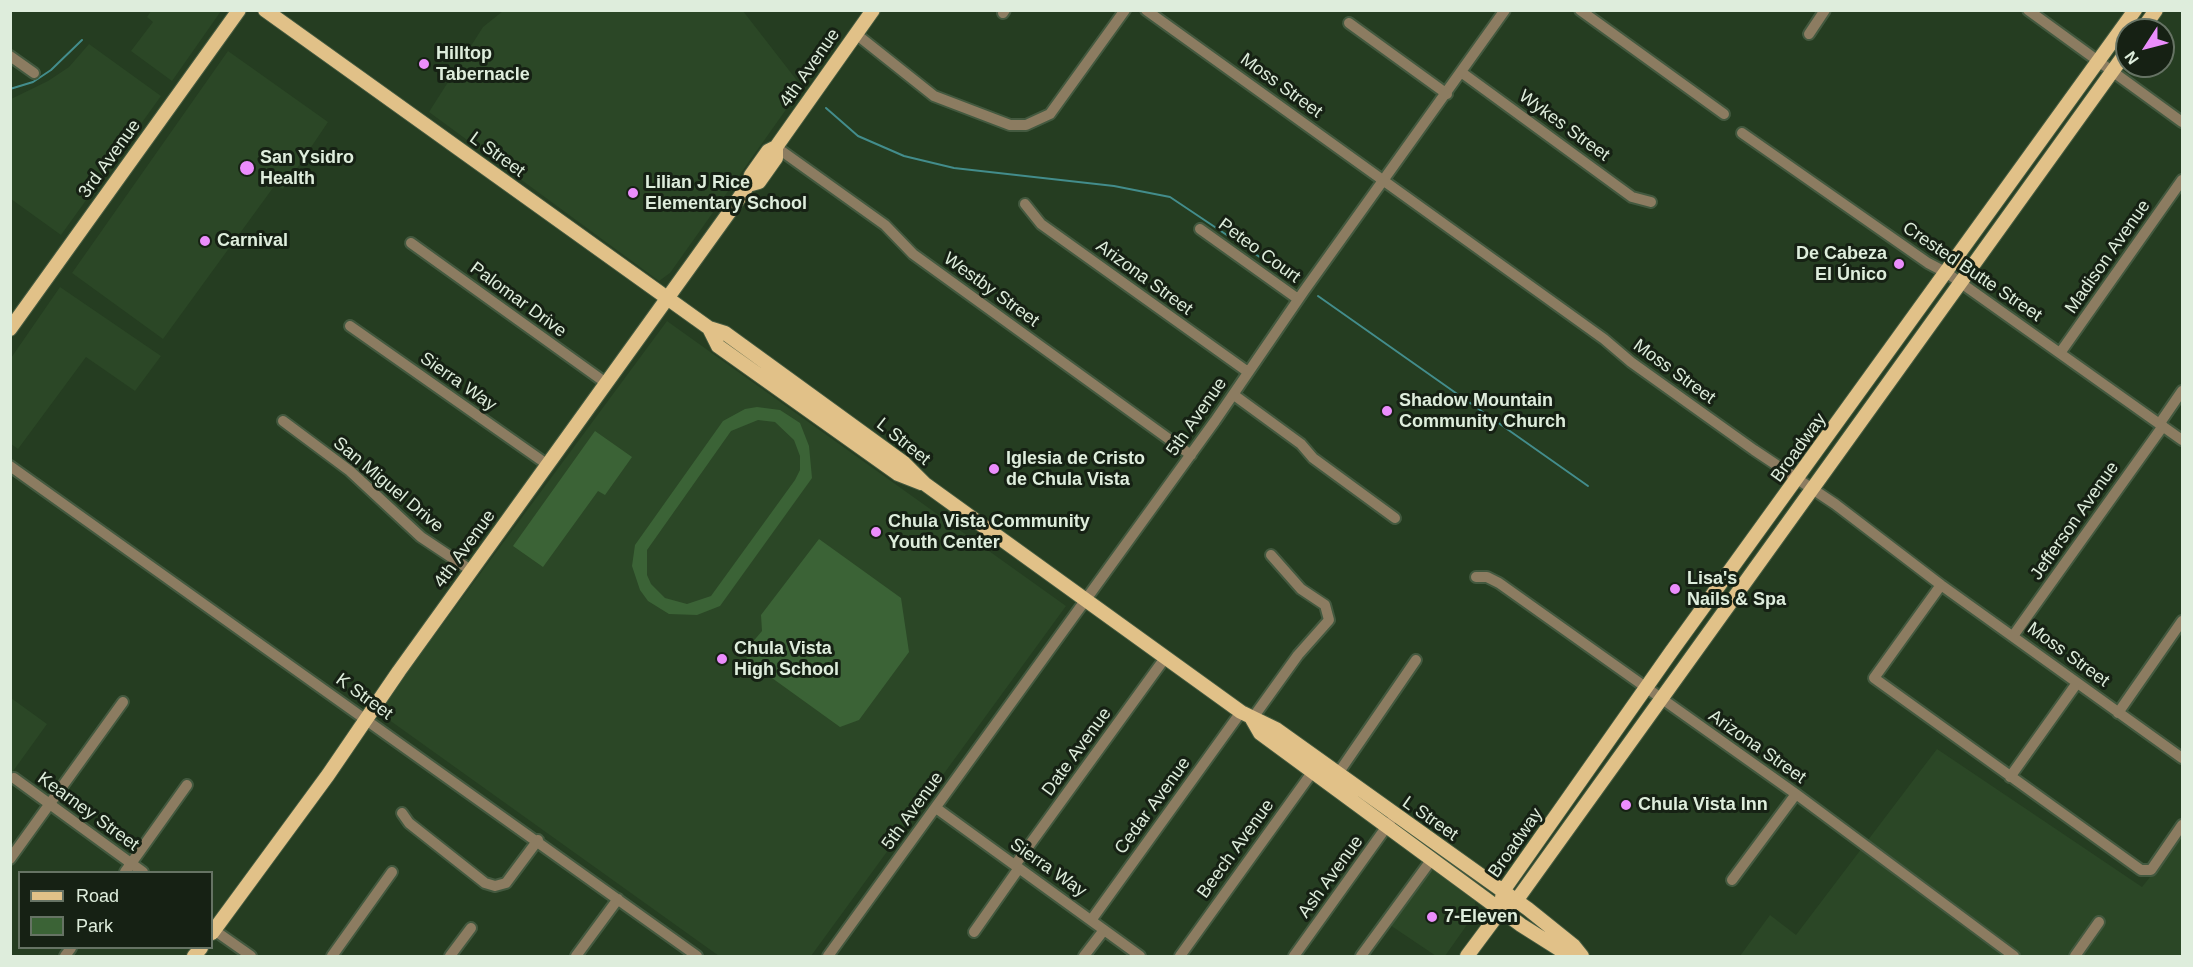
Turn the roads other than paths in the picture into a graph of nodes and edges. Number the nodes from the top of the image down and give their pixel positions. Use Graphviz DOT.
graph roads {
  1 [pos="239,10"];
  2 [pos="265,10"];
  3 [pos="873,10"];
  4 [pos="1125,10"];
  5 [pos="1146,10"];
  6 [pos="1580,10"];
  7 [pos="1825,10"];
  8 [pos="2028,10"];
  9 [pos="2135,10"];
  10 [pos="1503,11"];
  11 [pos="1349,23"];
  12 [pos="856,34"];
  13 [pos="1809,34"];
  14 [pos="10,56"];
  15 [pos="2099,62"];
  16 [pos="2115,67"];
  17 [pos="2112,71"];
  18 [pos="1461,72"];
  19 [pos="34,73"];
  20 [pos="1447,94"];
  21 [pos="1724,114"];
  22 [pos="2182,122"];
  23 [pos="1742,133"];
  24 [pos="776,147"];
  25 [pos="2182,180"];
  26 [pos="1385,181"];
  27 [pos="1651,202"];
  28 [pos="1025,204"];
  29 [pos="1200,229"];
  30 [pos="411,243"];
  31 [pos="1947,273"];
  32 [pos="1960,282"];
  33 [pos="667,298"];
  34 [pos="1298,299"];
  35 [pos="350,326"];
  36 [pos="10,329"];
  37 [pos="2060,353"];
  38 [pos="1248,372"];
  39 [pos="606,383"];
  40 [pos="2182,391"];
  41 [pos="1234,395"];
  42 [pos="284,422"];
  43 [pos="2161,425"];
  44 [pos="2182,440"];
  45 [pos="1191,455"];
  46 [pos="548,465"];
  47 [pos="10,466"];
  48 [pos="1799,479"];
  49 [pos="1812,488"];
  50 [pos="1395,518"];
  51 [pos="1271,555"];
  52 [pos="471,572"];
  53 [pos="1476,577"];
  54 [pos="1941,585"];
  55 [pos="1084,599"];
  56 [pos="2182,621"];
  57 [pos="2013,636"];
  58 [pos="1165,657"];
  59 [pos="1416,660"];
  60 [pos="2077,683"];
  61 [pos="1646,690"];
  62 [pos="1660,700"];
  63 [pos="123,702"];
  64 [pos="2118,712"];
  65 [pos="1246,716"];
  66 [pos="366,719"];
  67 [pos="2182,758"];
  68 [pos="1317,765"];
  69 [pos="2010,777"];
  70 [pos="14,778"];
  71 [pos="1334,779"];
  72 [pos="187,785"];
  73 [pos="1796,794"];
  74 [pos="50,804"];
  75 [pos="936,808"];
  76 [pos="402,813"];
  77 [pos="1391,821"];
  78 [pos="2182,825"];
  79 [pos="538,840"];
  80 [pos="10,859"];
  81 [pos="1432,859"];
  82 [pos="1017,867"];
  83 [pos="128,868"];
  84 [pos="392,872"];
  85 [pos="1732,880"];
  86 [pos="1503,891"];
  87 [pos="618,899"];
  88 [pos="1516,901"];
  89 [pos="1502,909"];
  90 [pos="1092,919"];
  91 [pos="2099,922"];
  92 [pos="213,928"];
  93 [pos="471,928"];
  94 [pos="1104,930"];
  95 [pos="974,932"];
  96 [pos="251,957"];
  97 [pos="332,957"];
  98 [pos="450,957"];
  99 [pos="576,957"];
  100 [pos="697,957"];
  101 [pos="828,957"];
  102 [pos="1084,957"];
  103 [pos="1140,957"];
  104 [pos="1180,957"];
  105 [pos="1294,957"];
  106 [pos="1361,957"];
  107 [pos="1467,957"];
  108 [pos="1570,957"];
  109 [pos="1582,957"];
  110 [pos="2014,957"];
  111 [pos="2075,957"];
  1 -- 36 [label="main road, 3rd Avenue"];
  2 -- 33 [label="main road, L Street"];
  3 -- 12 [label="main road, 4th Avenue"];
  4 -- 12 [label="street"];
  5 -- 26 [label="street, Moss Street"];
  6 -- 21 [label="street"];
  7 -- 13 [label="street"];
  8 -- 15 [label="street"];
  9 -- 15 [label="main road, Broadway"];
  10 -- 18 [label="street, 5th Avenue"];
  11 -- 20 [label="street"];
  12 -- 24 [label="main road, 4th Avenue"];
  14 -- 19 [label="street"];
  15 -- 17 [label="street"];
  15 -- 31 [label="main road, Broadway"];
  16 -- 17 [label="main road, Broadway"];
  17 -- 22 [label="street"];
  17 -- 32 [label="main road, Broadway"];
  18 -- 20 [label="street, 5th Avenue"];
  18 -- 27 [label="street, Wykes Street"];
  20 -- 26 [label="street, 5th Avenue"];
  23 -- 31 [label="street, Crested Butte Street"];
  24 -- 33 [label="main road, 4th Avenue"];
  24 -- 45 [label="street, Westby Street"];
  25 -- 37 [label="street, Madison Avenue"];
  26 -- 34 [label="street, 5th Avenue"];
  26 -- 48 [label="street, Moss Street"];
  28 -- 38 [label="street, Arizona Street"];
  29 -- 34 [label="street, Peteo Court"];
  30 -- 39 [label="street, Palomar Drive"];
  31 -- 32 [label="street, Crested Butte Street"];
  31 -- 48 [label="main road, Broadway"];
  32 -- 37 [label="street, Crested Butte Street"];
  32 -- 49 [label="main road, Broadway"];
  33 -- 39 [label="main road, 4th Avenue"];
  33 -- 55 [label="main road, L Street"];
  34 -- 38 [label="street, 5th Avenue"];
  35 -- 46 [label="street, Sierra Way"];
  37 -- 43 [label="street, Crested Butte Street"];
  38 -- 41 [label="street, 5th Avenue"];
  39 -- 46 [label="main road, 4th Avenue"];
  40 -- 43 [label="street, Jefferson Avenue"];
  41 -- 45 [label="street, 5th Avenue"];
  41 -- 50 [label="street"];
  42 -- 52 [label="street, San Miguel Drive"];
  43 -- 44 [label="street, Crested Butte Street"];
  43 -- 57 [label="street, Jefferson Avenue"];
  45 -- 55 [label="street, 5th Avenue"];
  46 -- 52 [label="main road, 4th Avenue"];
  47 -- 66 [label="street, K Street"];
  48 -- 49 [label="street, Moss Street"];
  48 -- 61 [label="main road, Broadway"];
  49 -- 54 [label="street, Moss Street"];
  49 -- 62 [label="main road, Broadway"];
  51 -- 65 [label="street, Cedar Avenue"];
  52 -- 66 [label="main road, 4th Avenue"];
  53 -- 61 [label="street, Arizona Street"];
  54 -- 57 [label="street, Moss Street"];
  54 -- 69 [label="street"];
  55 -- 58 [label="main road, L Street"];
  55 -- 75 [label="street, 5th Avenue"];
  56 -- 64 [label="street"];
  57 -- 60 [label="street, Moss Street"];
  58 -- 65 [label="main road, L Street"];
  58 -- 82 [label="street, Date Avenue"];
  59 -- 71 [label="street"];
  60 -- 64 [label="street, Moss Street"];
  60 -- 69 [label="street"];
  61 -- 62 [label="street, Arizona Street"];
  61 -- 86 [label="main road, Broadway"];
  62 -- 73 [label="street, Arizona Street"];
  62 -- 88 [label="main road, Broadway"];
  63 -- 74 [label="street"];
  64 -- 67 [label="street, Moss Street"];
  65 -- 68 [label="main road, L Street"];
  65 -- 90 [label="street, Cedar Avenue"];
  66 -- 79 [label="street, K Street"];
  66 -- 92 [label="main road, 4th Avenue"];
  68 -- 71 [label="main road, L Street"];
  68 -- 104 [label="street, Beech Avenue"];
  69 -- 78 [label="street"];
  70 -- 74 [label="street, Kearney Street"];
  71 -- 77 [label="main road, L Street"];
  72 -- 83 [label="street"];
  73 -- 85 [label="street"];
  73 -- 110 [label="street, Arizona Street"];
  74 -- 80 [label="street"];
  74 -- 83 [label="street, Kearney Street"];
  75 -- 82 [label="street, Sierra Way"];
  75 -- 101 [label="street, 5th Avenue"];
  76 -- 79 [label="street"];
  77 -- 81 [label="main road, L Street"];
  77 -- 86 [label="main road, L Street"];
  77 -- 105 [label="street, Ash Avenue"];
  79 -- 87 [label="street, K Street"];
  81 -- 89 [label="main road, L Street"];
  81 -- 106 [label="street"];
  82 -- 90 [label="street, Sierra Way"];
  82 -- 95 [label="street, Date Avenue"];
  84 -- 97 [label="street"];
  86 -- 88 [label="main road, L Street"];
  86 -- 89 [label="main road, Broadway"];
  87 -- 99 [label="street"];
  87 -- 100 [label="street, K Street"];
  88 -- 89 [label="main road, Broadway"];
  88 -- 109 [label="main road, L Street"];
  89 -- 107 [label="main road, Broadway"];
  89 -- 108 [label="main road, L Street"];
  90 -- 94 [label="street, Sierra Way"];
  91 -- 111 [label="street"];
  92 -- 96 [label="street"];
  93 -- 98 [label="street"];
  94 -- 102 [label="street"];
  94 -- 103 [label="street, Sierra Way"];
}
